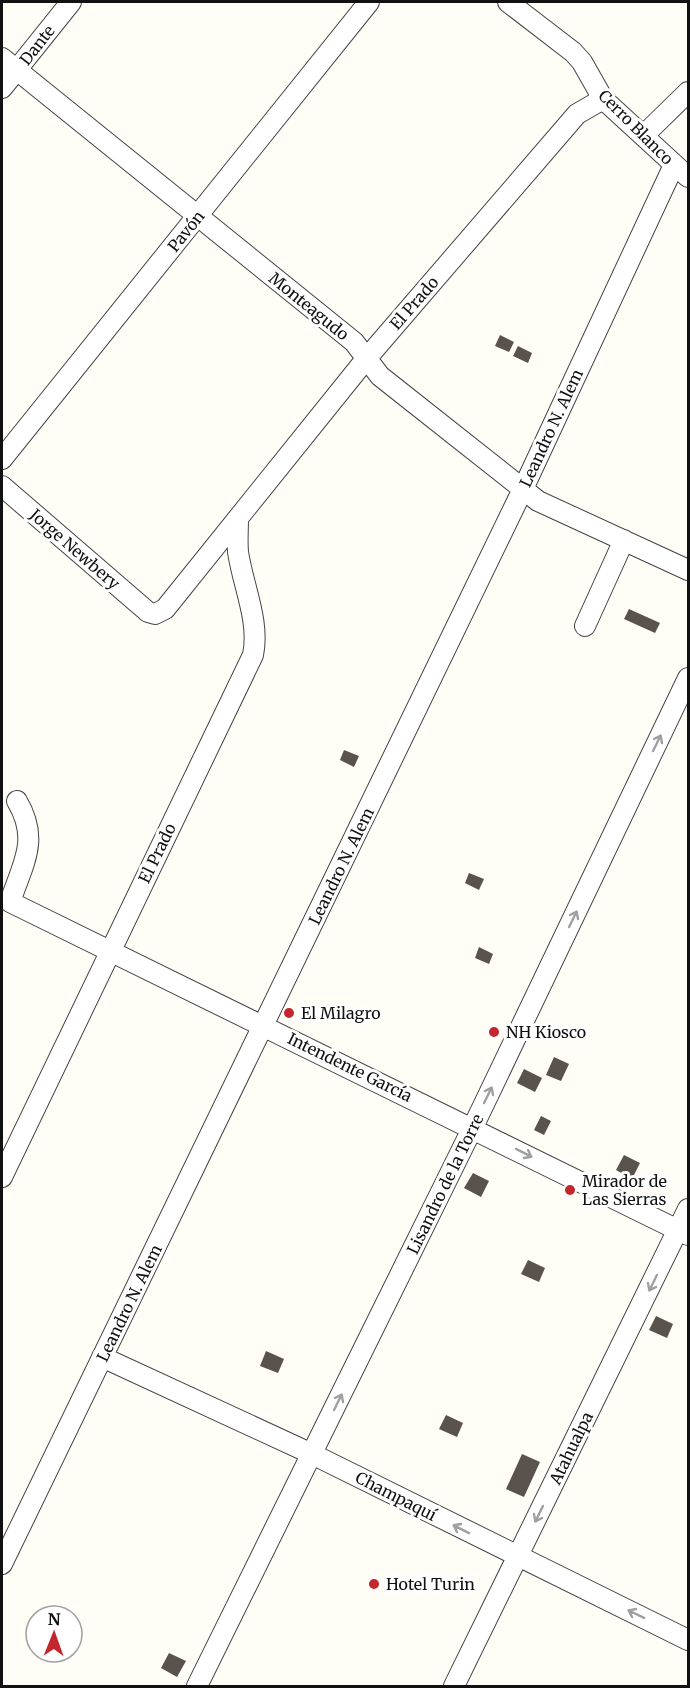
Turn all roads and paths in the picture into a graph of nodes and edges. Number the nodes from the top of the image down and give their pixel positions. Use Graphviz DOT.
graph roads {
  1 [pos="71,2"];
  2 [pos="369,2"];
  3 [pos="508,2"];
  4 [pos="9,64"];
  5 [pos="2,88"];
  6 [pos="688,92"];
  7 [pos="603,99"];
  8 [pos="644,135"];
  9 [pos="681,171"];
  10 [pos="197,217"];
  11 [pos="366,359"];
  12 [pos="2,459"];
  13 [pos="2,486"];
  14 [pos="523,489"];
  15 [pos="238,519"];
  16 [pos="624,540"];
  17 [pos="218,543"];
  18 [pos="238,551"];
  19 [pos="688,570"];
  20 [pos="148,612"];
  21 [pos="585,626"];
  22 [pos="688,678"];
  23 [pos="17,801"];
  24 [pos="110,950"];
  25 [pos="264,1025"];
  26 [pos="473,1127"];
  27 [pos="2,1177"];
  28 [pos="688,1209"];
  29 [pos="683,1233"];
  30 [pos="102,1357"];
  31 [pos="312,1454"];
  32 [pos="518,1557"];
  33 [pos="2,1564"];
  34 [pos="688,1640"];
  35 [pos="197,1686"];
  36 [pos="454,1686"];
  1 -- 4 [label="street, Dante"];
  2 -- 10 [label="street, Pavón"];
  3 -- 7 [label="street, Cerro Blanco"];
  4 -- 5 [label="street, Dante"];
  4 -- 10 [label="street, Monteagudo"];
  6 -- 8 [label="street"];
  7 -- 8 [label="street, Cerro Blanco"];
  7 -- 11 [label="street, El Prado"];
  8 -- 9 [label="street, Cerro Blanco"];
  9 -- 14 [label="street, Leandro N. Alem"];
  10 -- 11 [label="street, Monteagudo"];
  10 -- 12 [label="street, Pavón"];
  11 -- 14 [label="street, Monteagudo"];
  11 -- 15 [label="street, El Prado"];
  13 -- 20 [label="street, Jorge Newbery"];
  14 -- 16 [label="street, Monteagudo"];
  14 -- 25 [label="street, Leandro N. Alem"];
  15 -- 17 [label="street, El Prado"];
  15 -- 18 [label="street, El Prado"];
  16 -- 19 [label="street, Monteagudo"];
  16 -- 21 [label="street"];
  17 -- 18 [label="street"];
  17 -- 20 [label="street, El Prado"];
  18 -- 24 [label="street, El Prado"];
  26 -- 22 [label="street, Lisandro de la Torre, one-way"];
  23 -- 24 [label="street, Intendente García"];
  24 -- 25 [label="street, Intendente García"];
  24 -- 27 [label="street, El Prado"];
  25 -- 26 [label="street, Intendente García"];
  25 -- 30 [label="street, Leandro N. Alem"];
  26 -- 29 [label="street, Intendente García, one-way"];
  31 -- 26 [label="street, Lisandro de la Torre, one-way"];
  28 -- 29 [label="street, Atahualpa"];
  29 -- 32 [label="street, Atahualpa, one-way"];
  30 -- 31 [label="street, Champaquí"];
  30 -- 33 [label="street, Leandro N. Alem"];
  32 -- 31 [label="street, Champaquí, one-way"];
  31 -- 35 [label="street, Lisandro de la Torre"];
  34 -- 32 [label="street, Champaquí, one-way"];
  32 -- 36 [label="street, Atahualpa"];
}
